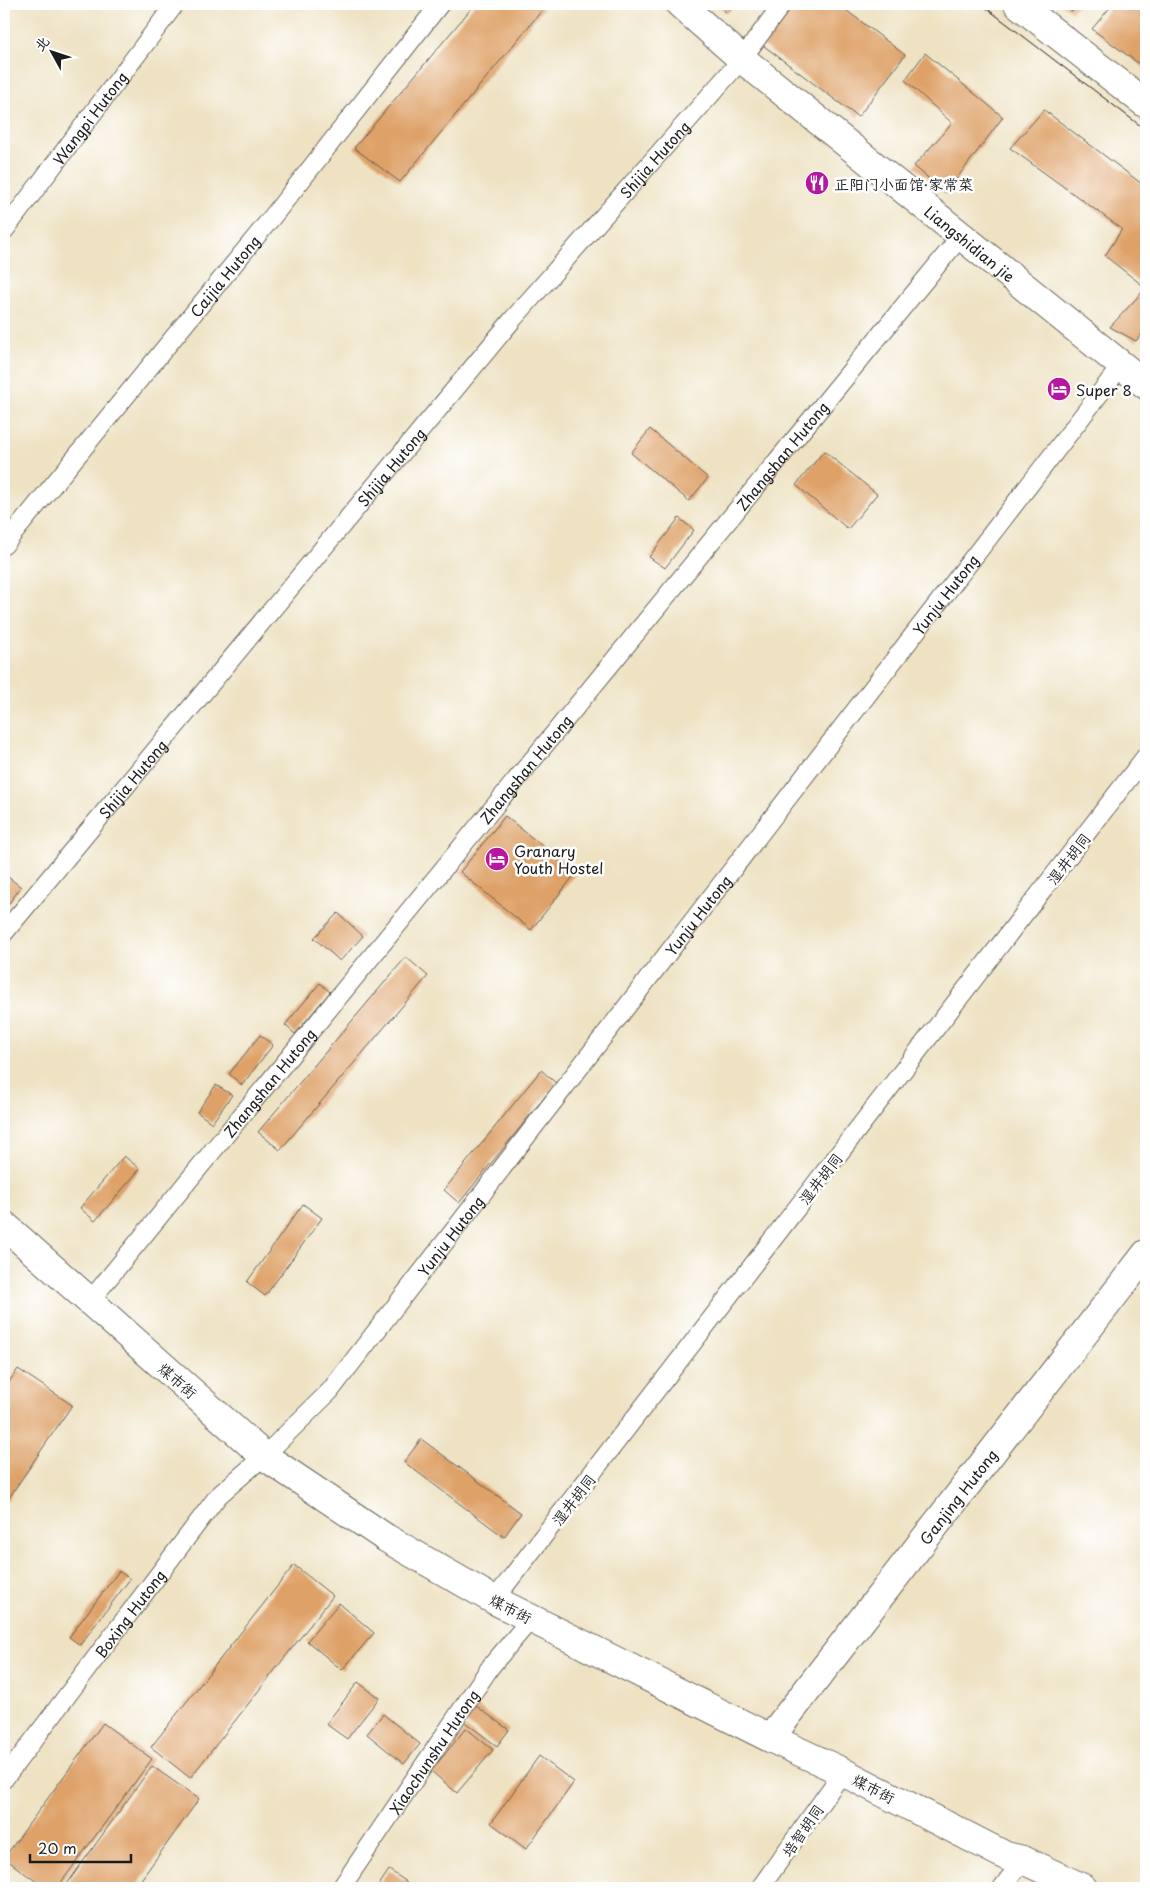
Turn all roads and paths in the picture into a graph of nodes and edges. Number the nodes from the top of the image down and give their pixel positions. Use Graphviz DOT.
graph roads {
  1 [pos="175,4"];
  2 [pos="440,4"];
  3 [pos="680,4"];
  4 [pos="782,4"];
  5 [pos="1018,4"];
  6 [pos="742,59"];
  7 [pos="1146,104"];
  8 [pos="4,231"];
  9 [pos="961,236"];
  10 [pos="1121,366"];
  11 [pos="1146,385"];
  12 [pos="4,545"];
  13 [pos="1146,756"];
  14 [pos="4,933"];
  15 [pos="4,1226"];
  16 [pos="1146,1254"];
  17 [pos="89,1302"];
  18 [pos="264,1456"];
  19 [pos="494,1600"];
  20 [pos="532,1619"];
  21 [pos="770,1738"];
  22 [pos="843,1772"];
  23 [pos="4,1778"];
  24 [pos="1022,1860"];
  25 [pos="341,1888"];
  26 [pos="760,1888"];
  27 [pos="1002,1888"];
  28 [pos="1083,1888"];
  1 -- 8 [label="lane, Wangpi Hutong"];
  2 -- 12 [label="lane, Caijia Hutong"];
  3 -- 6 [label="street, Liangshidian jie"];
  4 -- 6 [label="lane, Shijia Hutong"];
  5 -- 7 [label="street"];
  6 -- 9 [label="street, Liangshidian jie"];
  6 -- 14 [label="lane, Shijia Hutong"];
  9 -- 10 [label="street, Liangshidian jie"];
  9 -- 17 [label="lane, Zhangshan Hutong"];
  10 -- 11 [label="street, Liangshidian jie"];
  10 -- 18 [label="lane, Yunju Hutong"];
  13 -- 19 [label="lane, 湿井胡同"];
  15 -- 17 [label="street, 煤市街"];
  16 -- 21 [label="street, Ganjing Hutong"];
  17 -- 18 [label="street, 煤市街"];
  18 -- 19 [label="street, 煤市街"];
  18 -- 23 [label="lane, Boxing Hutong"];
  19 -- 20 [label="street, 煤市街"];
  20 -- 21 [label="street, 煤市街"];
  20 -- 25 [label="lane, Xiaochunshu Hutong"];
  21 -- 22 [label="street, 煤市街"];
  22 -- 24 [label="street, 煤市街"];
  22 -- 26 [label="lane, 培智胡同"];
  24 -- 27 [label="lane"];
  24 -- 28 [label="street, 煤市街"];
}
